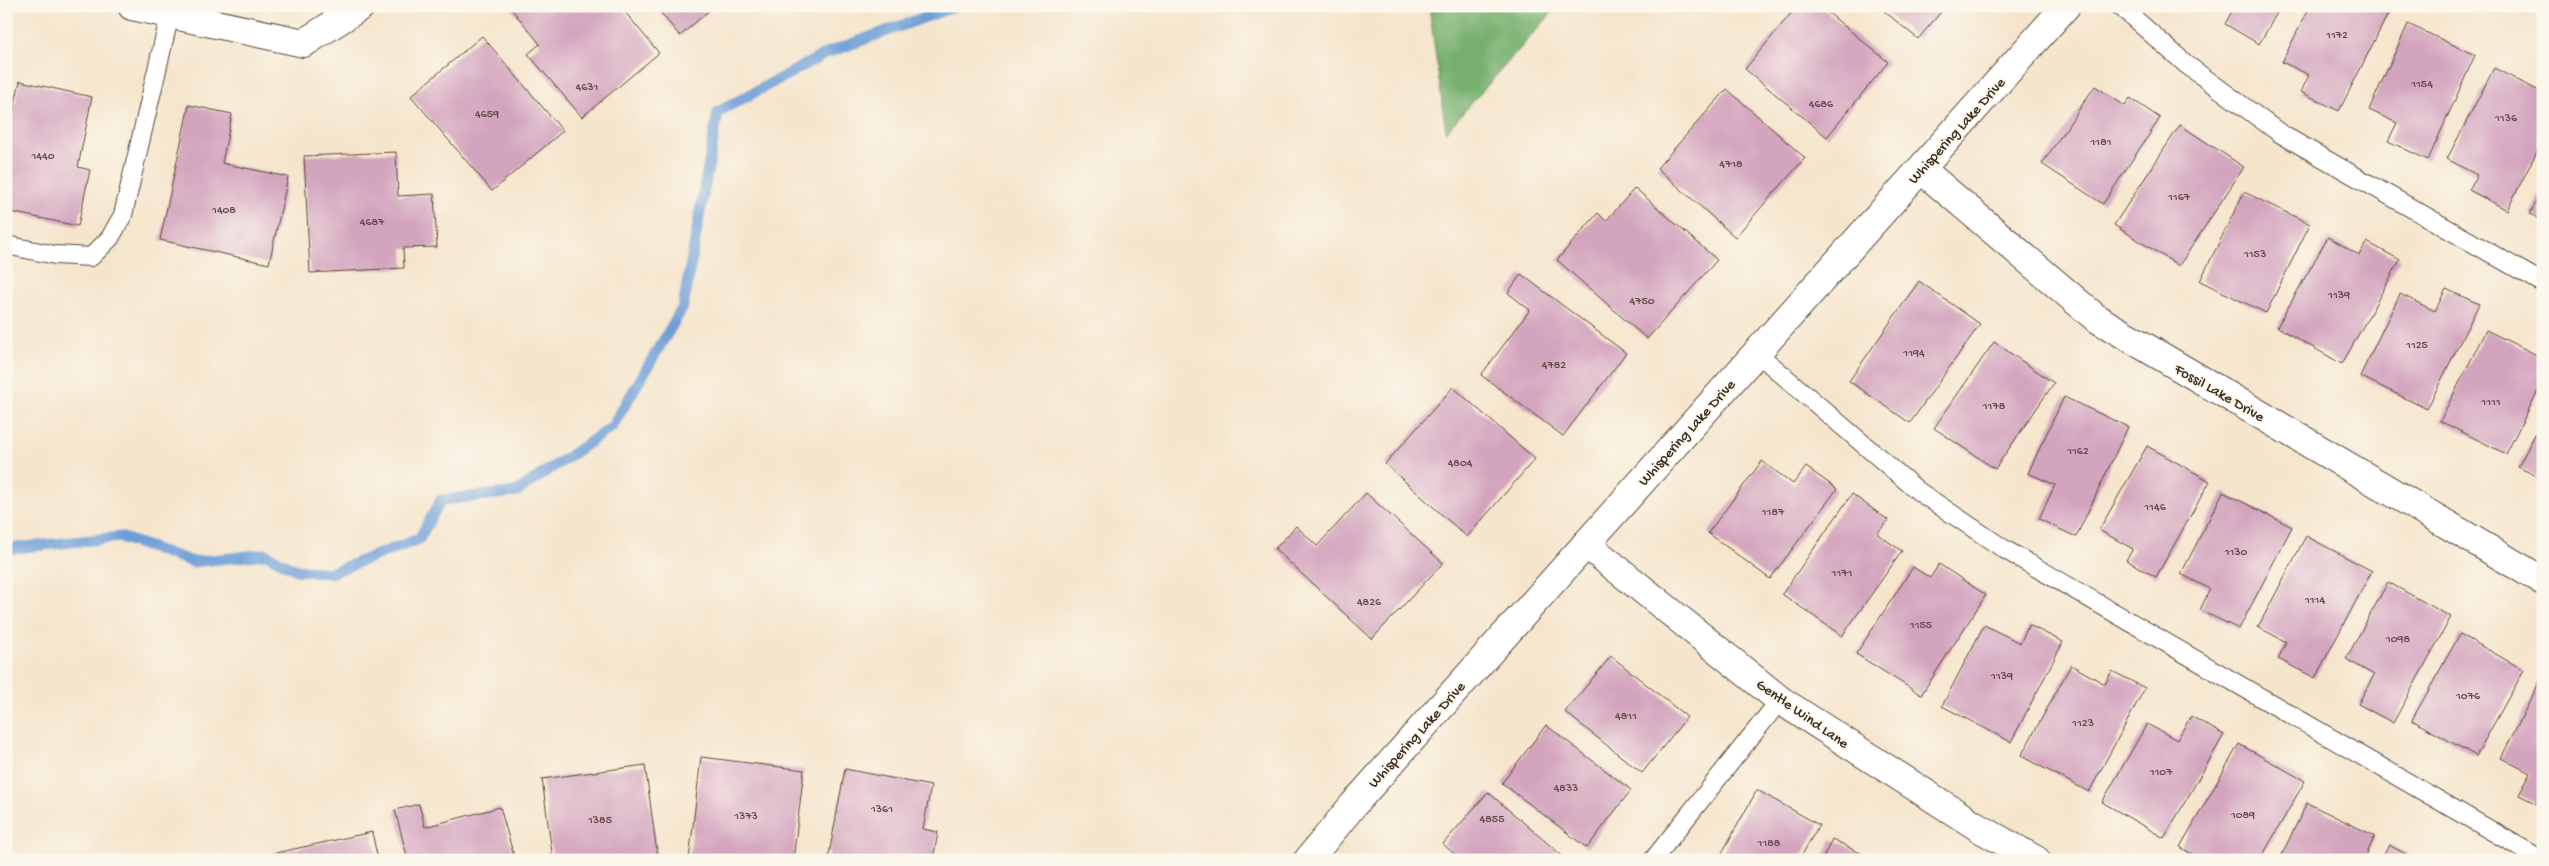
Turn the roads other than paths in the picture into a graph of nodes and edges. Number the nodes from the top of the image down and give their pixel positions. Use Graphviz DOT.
graph roads {
  1 [pos="132,6"];
  2 [pos="361,6"];
  3 [pos="2066,6"];
  4 [pos="2120,6"];
  5 [pos="170,14"];
  6 [pos="1921,168"];
  7 [pos="6,245"];
  8 [pos="2543,283"];
  9 [pos="1757,353"];
  10 [pos="1586,544"];
  11 [pos="2543,581"];
  12 [pos="1780,700"];
  13 [pos="1308,860"];
  14 [pos="1652,860"];
  15 [pos="2036,860"];
  16 [pos="2542,860"];
  1 -- 5 [label="street"];
  2 -- 5 [label="street"];
  3 -- 6 [label="street, Whispering Lake Drive"];
  4 -- 8 [label="lane"];
  5 -- 7 [label="lane"];
  6 -- 9 [label="street, Whispering Lake Drive"];
  6 -- 11 [label="street, Fossil Lake Drive"];
  9 -- 10 [label="street, Whispering Lake Drive"];
  9 -- 16 [label="lane"];
  10 -- 12 [label="street, Gentle Wind Lane"];
  10 -- 13 [label="street, Whispering Lake Drive"];
  12 -- 14 [label="lane"];
  12 -- 15 [label="street, Gentle Wind Lane"];
}
